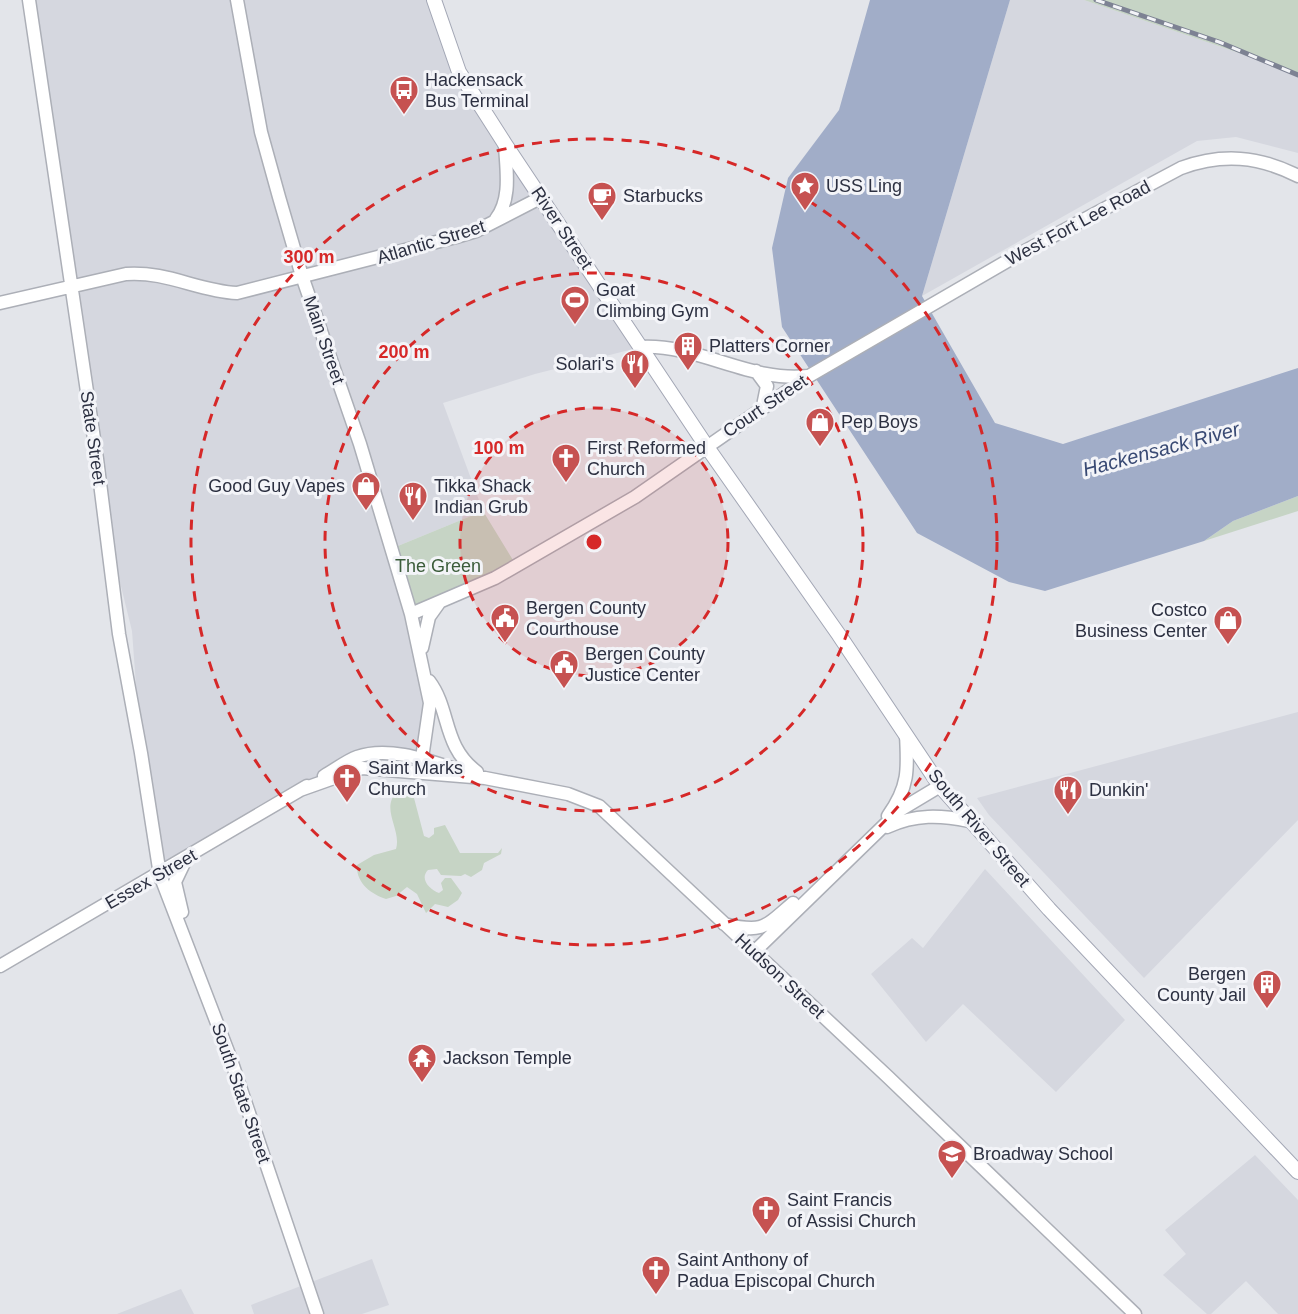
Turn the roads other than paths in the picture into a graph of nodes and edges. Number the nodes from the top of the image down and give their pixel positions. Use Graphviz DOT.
graph roads {
  1 [pos="29,0"];
  2 [pos="237,0"];
  3 [pos="434,0"];
  4 [pos="505,144"];
  5 [pos="1298,176"];
  6 [pos="542,197"];
  7 [pos="494,222"];
  8 [pos="302,276"];
  9 [pos="72,287"];
  10 [pos="0,303"];
  11 [pos="871,340"];
  12 [pos="641,347"];
  13 [pos="756,371"];
  14 [pos="809,376"];
  15 [pos="763,406"];
  16 [pos="707,447"];
  17 [pos="440,602"];
  18 [pos="411,614"];
  19 [pos="420,655"];
  20 [pos="426,677"];
  21 [pos="906,735"];
  22 [pos="421,766"];
  23 [pos="363,768"];
  24 [pos="485,778"];
  25 [pos="940,786"];
  26 [pos="300,790"];
  27 [pos="969,821"];
  28 [pos="875,832"];
  29 [pos="187,858"];
  30 [pos="160,875"];
  31 [pos="815,891"];
  32 [pos="724,924"];
  33 [pos="181,931"];
  34 [pos="754,952"];
  35 [pos="0,966"];
  36 [pos="1298,1172"];
  37 [pos="317,1314"];
  38 [pos="1135,1314"];
  1 -- 9 [label="main road, State Street"];
  2 -- 8 [label="main road, Main Street"];
  3 -- 4 [label="main road, River Street"];
  4 -- 6 [label="main road, River Street"];
  4 -- 7 [label="main road"];
  5 -- 11 [label="main road, West Fort Lee Road"];
  6 -- 7 [label="main road, Atlantic Street"];
  6 -- 12 [label="main road, River Street"];
  7 -- 8 [label="main road, Atlantic Street"];
  8 -- 9 [label="main road, Atlantic Street"];
  8 -- 18 [label="main road, Main Street"];
  9 -- 10 [label="main road, Atlantic Street"];
  9 -- 30 [label="main road, State Street"];
  11 -- 14 [label="main road, Court Street"];
  12 -- 13 [label="main road"];
  12 -- 16 [label="main road, River Street"];
  13 -- 14 [label="main road"];
  13 -- 15 [label="main road"];
  14 -- 15 [label="main road, Court Street"];
  15 -- 16 [label="main road, Court Street"];
  16 -- 17 [label="main road, Court Street"];
  16 -- 21 [label="main road, South River Street"];
  17 -- 18 [label="main road, Court Street"];
  17 -- 19 [label="main road"];
  18 -- 19 [label="main road, Main Street"];
  19 -- 20 [label="main road, Main Street"];
  20 -- 22 [label="main road, Main Street"];
  20 -- 24 [label="main road, Main Street"];
  21 -- 25 [label="main road, South River Street"];
  21 -- 28 [label="main road"];
  22 -- 23 [label="main road, Hudson Street"];
  22 -- 24 [label="main road, Hudson Street"];
  22 -- 26 [label="main road, Essex Street"];
  23 -- 26 [label="main road, Essex Street"];
  24 -- 32 [label="main road, Hudson Street"];
  25 -- 27 [label="main road, South River Street"];
  25 -- 28 [label="main road"];
  26 -- 29 [label="main road, Essex Street"];
  27 -- 28 [label="main road"];
  27 -- 36 [label="main road, South River Street"];
  28 -- 31 [label="main road"];
  29 -- 30 [label="main road, Essex Street"];
  29 -- 33 [label="main road"];
  30 -- 33 [label="main road, South State Street"];
  30 -- 35 [label="main road, Essex Street"];
  31 -- 32 [label="main road"];
  31 -- 34 [label="main road"];
  32 -- 34 [label="main road, Hudson Street"];
  33 -- 37 [label="main road, South State Street"];
  34 -- 38 [label="main road, Hudson Street"];
}
